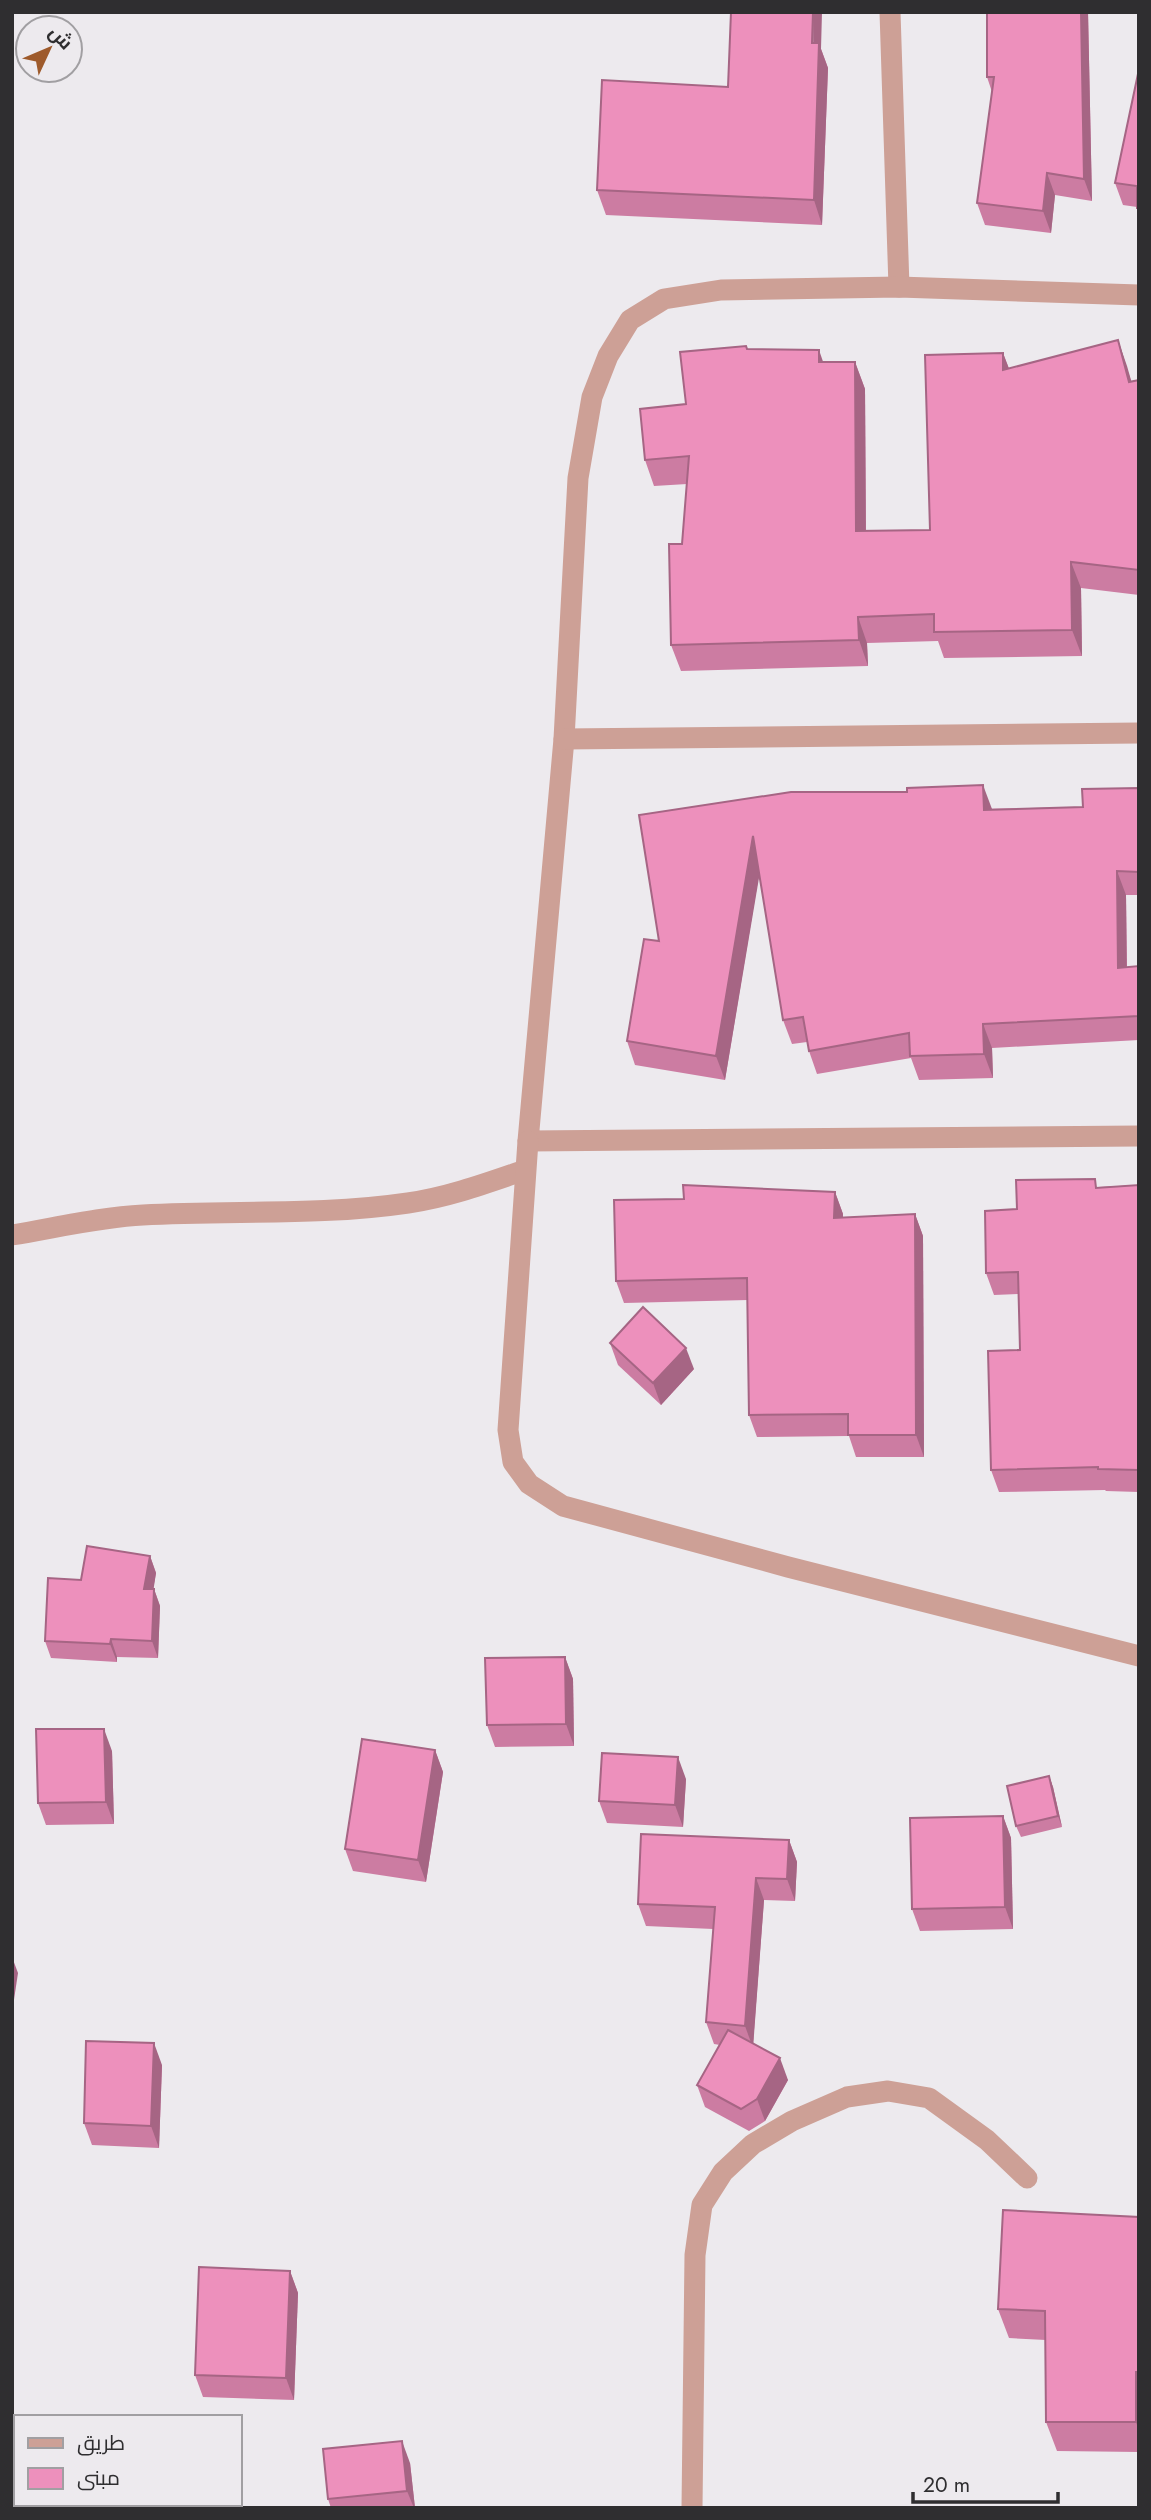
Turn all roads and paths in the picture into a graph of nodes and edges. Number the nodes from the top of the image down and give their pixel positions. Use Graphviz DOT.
graph roads {
  1 [pos="890,12"];
  2 [pos="900,287"];
  3 [pos="1139,295"];
  4 [pos="1139,733"];
  5 [pos="564,739"];
  6 [pos="1139,1136"];
  7 [pos="528,1141"];
  8 [pos="525,1170"];
  9 [pos="12,1235"];
  10 [pos="1139,1656"];
  11 [pos="1027,2178"];
  12 [pos="692,2508"];
  1 -- 2 [label="street"];
  2 -- 3 [label="street"];
  2 -- 5 [label="street"];
  4 -- 5 [label="street"];
  5 -- 7 [label="street"];
  6 -- 7 [label="street"];
  7 -- 8 [label="street"];
  8 -- 9 [label="street"];
  8 -- 10 [label="street"];
  11 -- 12 [label="street"];
}
